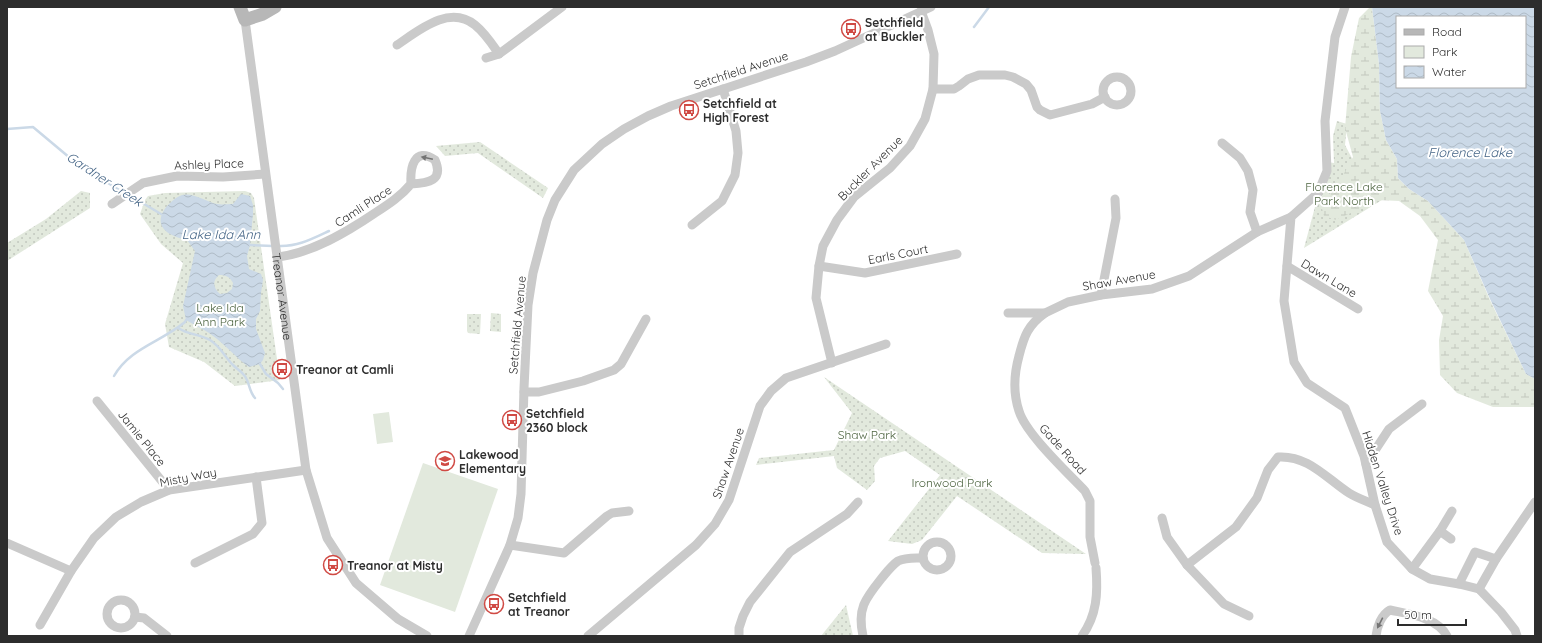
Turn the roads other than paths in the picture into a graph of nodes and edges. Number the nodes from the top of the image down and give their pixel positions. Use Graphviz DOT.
graph roads {
  1 [pos="240,7"];
  2 [pos="275,7"];
  3 [pos="562,7"];
  4 [pos="931,7"];
  5 [pos="1345,7"];
  6 [pos="921,11"];
  7 [pos="245,20"];
  8 [pos="397,45"];
  9 [pos="499,54"];
  10 [pos="486,58"];
  11 [pos="933,88"];
  12 [pos="723,89"];
  13 [pos="1105,97"];
  14 [pos="1222,143"];
  15 [pos="265,174"];
  16 [pos="411,184"];
  17 [pos="1115,199"];
  18 [pos="112,204"];
  19 [pos="1291,217"];
  20 [pos="692,225"];
  21 [pos="1257,232"];
  22 [pos="957,254"];
  23 [pos="278,257"];
  24 [pos="819,266"];
  25 [pos="1287,266"];
  26 [pos="1102,295"];
  27 [pos="1358,309"];
  28 [pos="1008,313"];
  29 [pos="1045,313"];
  30 [pos="646,318"];
  31 [pos="886,344"];
  32 [pos="832,363"];
  33 [pos="524,392"];
  34 [pos="97,401"];
  35 [pos="1422,404"];
  36 [pos="1366,464"];
  37 [pos="306,470"];
  38 [pos="256,477"];
  39 [pos="169,490"];
  40 [pos="858,502"];
  41 [pos="1535,502"];
  42 [pos="1375,505"];
  43 [pos="629,511"];
  44 [pos="1452,511"];
  45 [pos="1162,518"];
  46 [pos="1440,532"];
  47 [pos="1451,539"];
  48 [pos="7,543"];
  49 [pos="510,545"];
  50 [pos="923,558"];
  51 [pos="1496,559"];
  52 [pos="195,564"];
  53 [pos="1187,565"];
  54 [pos="1412,569"];
  55 [pos="71,570"];
  56 [pos="1459,584"];
  57 [pos="1479,590"];
  58 [pos="1249,616"];
  59 [pos="135,617"];
  60 [pos="40,624"];
  61 [pos="167,636"];
  62 [pos="427,636"];
  63 [pos="469,636"];
  64 [pos="588,636"];
  65 [pos="739,636"];
  66 [pos="863,636"];
  67 [pos="1082,636"];
  68 [pos="1376,636"];
  69 [pos="1447,636"];
  70 [pos="1517,636"];
  1 -- 7 [label="street, Treanor Avenue"];
  2 -- 7 [label="street"];
  3 -- 9 [label="street"];
  4 -- 6 [label="street, Setchfield Avenue"];
  5 -- 19 [label="street, Shaw Avenue"];
  6 -- 11 [label="street, Buckler Avenue"];
  6 -- 12 [label="street, Setchfield Avenue"];
  7 -- 15 [label="street, Treanor Avenue"];
  8 -- 9 [label="street"];
  9 -- 10 [label="street"];
  11 -- 13 [label="street"];
  11 -- 24 [label="street, Buckler Avenue"];
  12 -- 20 [label="street"];
  12 -- 33 [label="street, Setchfield Avenue"];
  14 -- 21 [label="street"];
  15 -- 18 [label="street, Ashley Place"];
  15 -- 23 [label="street, Treanor Avenue"];
  16 -- 23 [label="street, Camli Place"];
  17 -- 26 [label="street"];
  19 -- 21 [label="street, Shaw Avenue"];
  19 -- 25 [label="street"];
  21 -- 26 [label="street, Shaw Avenue"];
  22 -- 24 [label="street, Earls Court"];
  23 -- 37 [label="street, Treanor Avenue"];
  24 -- 32 [label="street, Buckler Avenue"];
  25 -- 27 [label="street, Dawn Lane"];
  25 -- 36 [label="street, Hidden Valley Drive"];
  26 -- 29 [label="street, Shaw Avenue"];
  28 -- 29 [label="street, Shaw Avenue"];
  29 -- 67 [label="street, Gade Road"];
  30 -- 33 [label="street"];
  31 -- 32 [label="street, Shaw Avenue"];
  32 -- 64 [label="street, Shaw Avenue"];
  33 -- 49 [label="street, Setchfield Avenue"];
  34 -- 39 [label="street, Jamie Place"];
  35 -- 36 [label="street"];
  36 -- 42 [label="street, Hidden Valley Drive"];
  37 -- 38 [label="street, Misty Way"];
  37 -- 62 [label="street, Treanor Avenue"];
  38 -- 39 [label="street, Misty Way"];
  38 -- 52 [label="street"];
  39 -- 55 [label="street, Misty Way"];
  40 -- 65 [label="street"];
  41 -- 51 [label="street"];
  42 -- 53 [label="street"];
  42 -- 54 [label="street, Hidden Valley Drive"];
  43 -- 49 [label="street"];
  44 -- 46 [label="street"];
  45 -- 53 [label="street"];
  46 -- 47 [label="street"];
  46 -- 54 [label="street"];
  48 -- 55 [label="street"];
  49 -- 63 [label="street, Setchfield Avenue"];
  50 -- 66 [label="street"];
  51 -- 56 [label="street"];
  51 -- 57 [label="street"];
  53 -- 58 [label="street"];
  54 -- 56 [label="street, Hidden Valley Drive"];
  55 -- 60 [label="street, Misty Way"];
  56 -- 57 [label="street, Hidden Valley Drive"];
  57 -- 70 [label="street, Hidden Valley Drive"];
  59 -- 61 [label="street"];
  69 -- 68 [label="street, one-way"];
}
